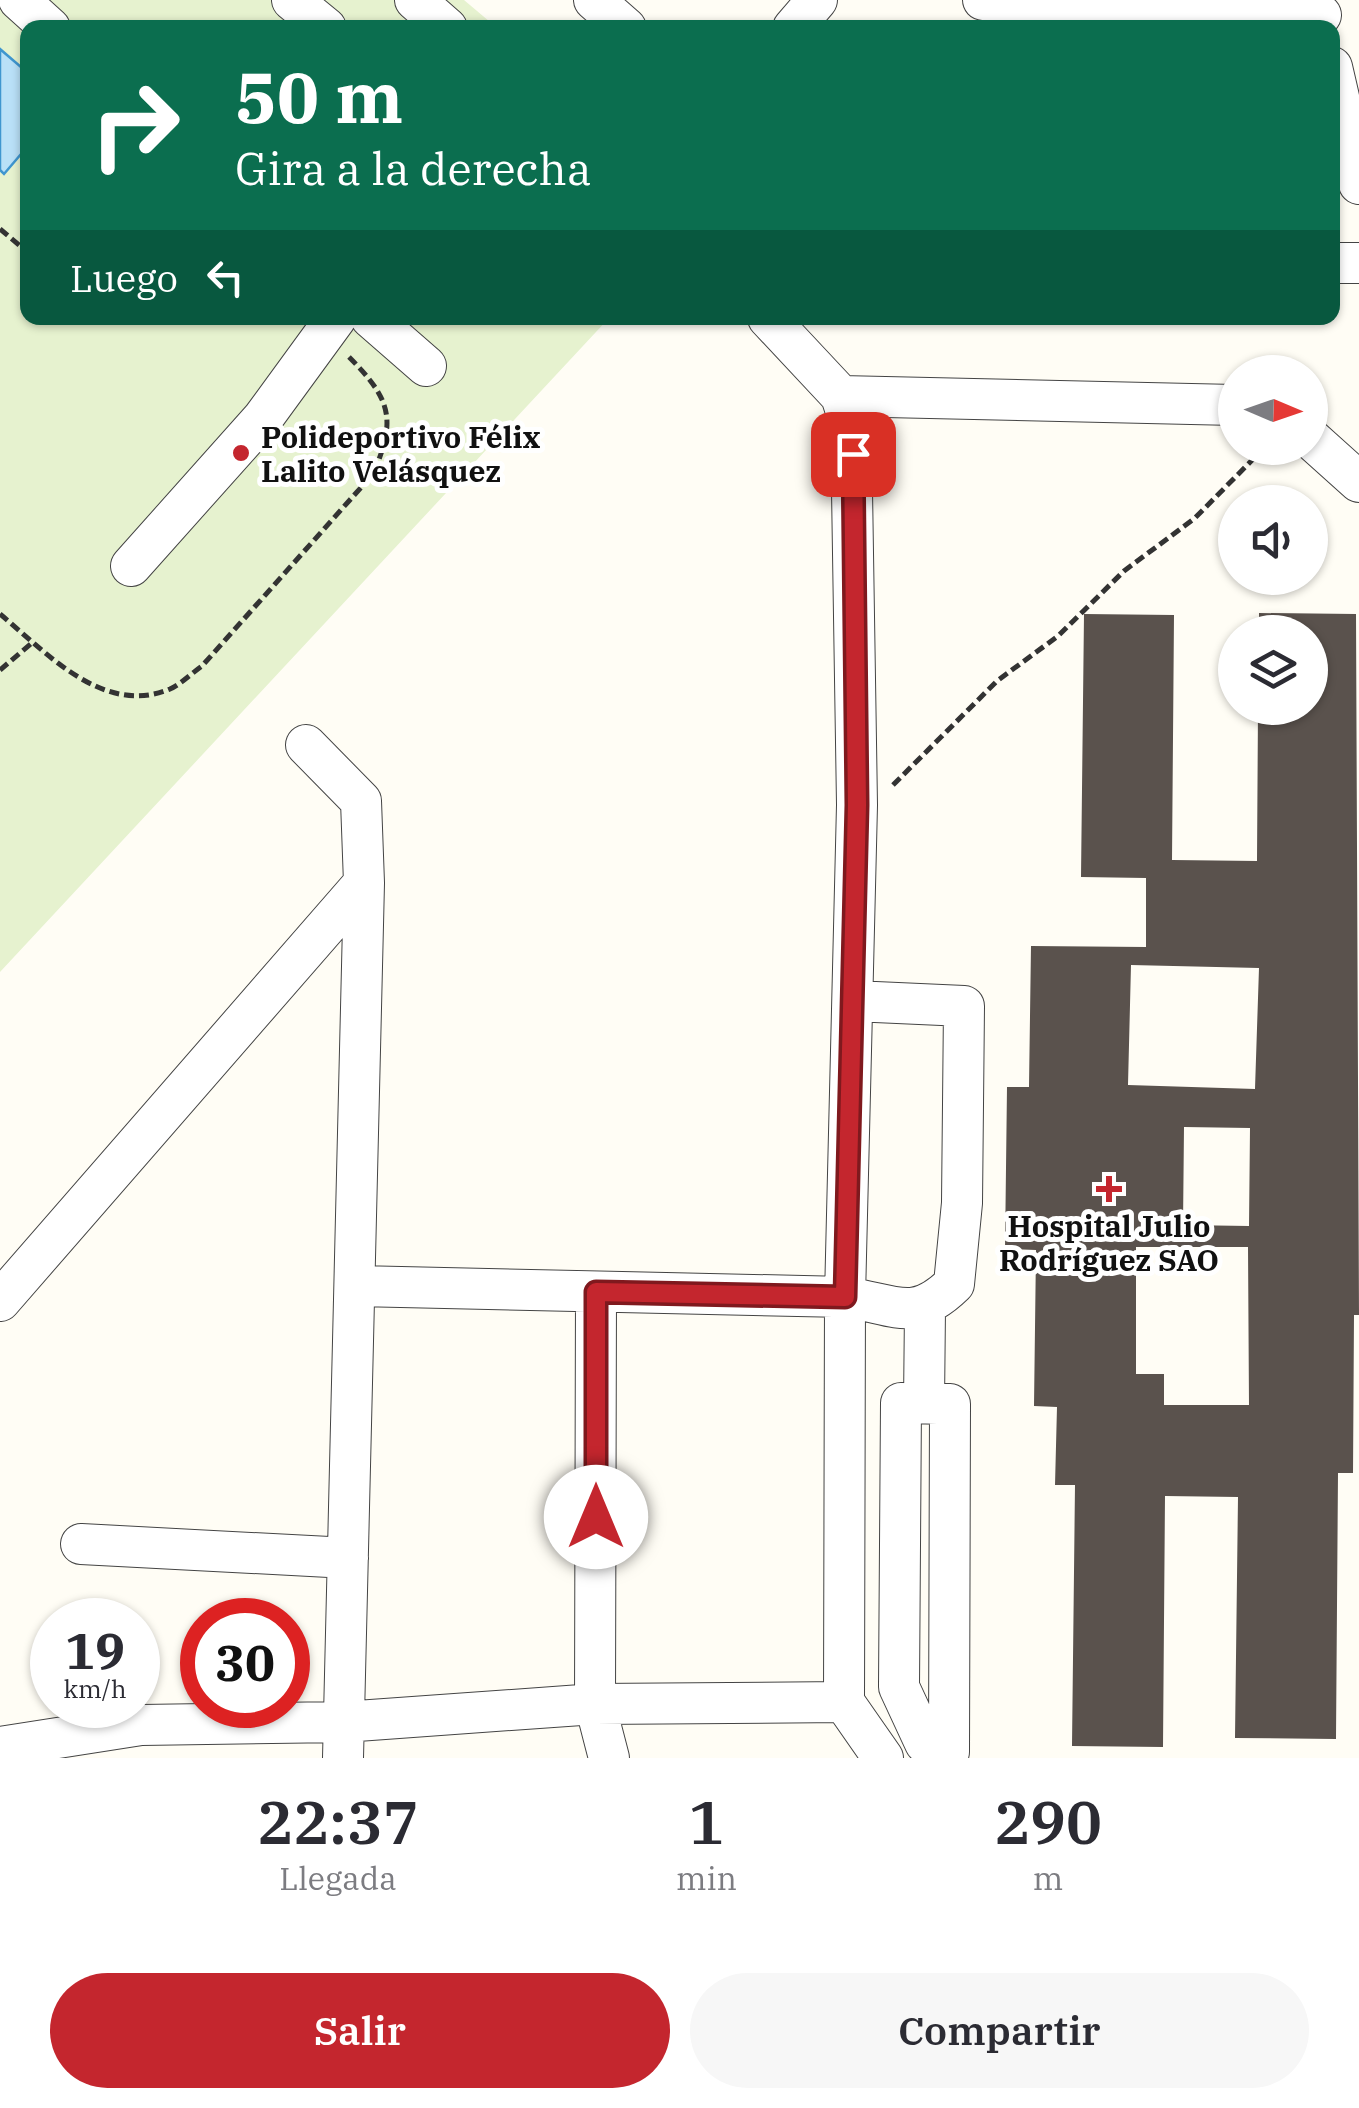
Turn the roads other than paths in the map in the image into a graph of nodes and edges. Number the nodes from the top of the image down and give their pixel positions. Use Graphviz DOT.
graph roads {
  1 [pos="20,0"];
  2 [pos="292,0"];
  3 [pos="415,0"];
  4 [pos="594,0"];
  5 [pos="817,0"];
  6 [pos="983,0"];
  7 [pos="1320,14"];
  8 [pos="41,20"];
  9 [pos="316,20"];
  10 [pos="438,20"];
  11 [pos="617,20"];
  12 [pos="801,20"];
  13 [pos="1340,102"];
  14 [pos="1359,184"];
  15 [pos="331,325"];
  16 [pos="379,325"];
  17 [pos="775,325"];
  18 [pos="426,366"];
  19 [pos="841,396"];
  20 [pos="1218,405"];
  21 [pos="1328,454"];
  22 [pos="1359,482"];
  23 [pos="131,566"];
  24 [pos="306,745"];
  25 [pos="364,883"];
  26 [pos="853,1001"];
  27 [pos="357,1286"];
  28 [pos="596,1292"];
  29 [pos="845,1297"];
  30 [pos="0,1301"];
  31 [pos="924,1308"];
  32 [pos="924,1403"];
  33 [pos="81,1544"];
  34 [pos="348,1558"];
  35 [pos="844,1702"];
  36 [pos="595,1704"];
  37 [pos="343,1740"];
  38 [pos="0,1747"];
  39 [pos="609,1758"];
  40 [pos="883,1758"];
  1 -- 8 [label="street"];
  2 -- 9 [label="street"];
  3 -- 10 [label="street"];
  4 -- 11 [label="street"];
  5 -- 12 [label="street"];
  6 -- 7 [label="street"];
  13 -- 14 [label="street"];
  15 -- 23 [label="street"];
  16 -- 18 [label="street"];
  17 -- 19 [label="street"];
  19 -- 20 [label="street"];
  19 -- 26 [label="street"];
  21 -- 22 [label="street"];
  24 -- 25 [label="street"];
  25 -- 27 [label="street"];
  25 -- 30 [label="street"];
  26 -- 29 [label="street"];
  26 -- 31 [label="street"];
  27 -- 28 [label="street"];
  27 -- 34 [label="street"];
  28 -- 29 [label="street"];
  28 -- 36 [label="street"];
  29 -- 31 [label="street"];
  29 -- 35 [label="street"];
  31 -- 32 [label="street"];
  32 -- 32 [label="street"];
  33 -- 34 [label="street"];
  34 -- 37 [label="street"];
  35 -- 36 [label="street"];
  35 -- 40 [label="street"];
  36 -- 37 [label="street"];
  36 -- 39 [label="street"];
  37 -- 38 [label="street"];
}
